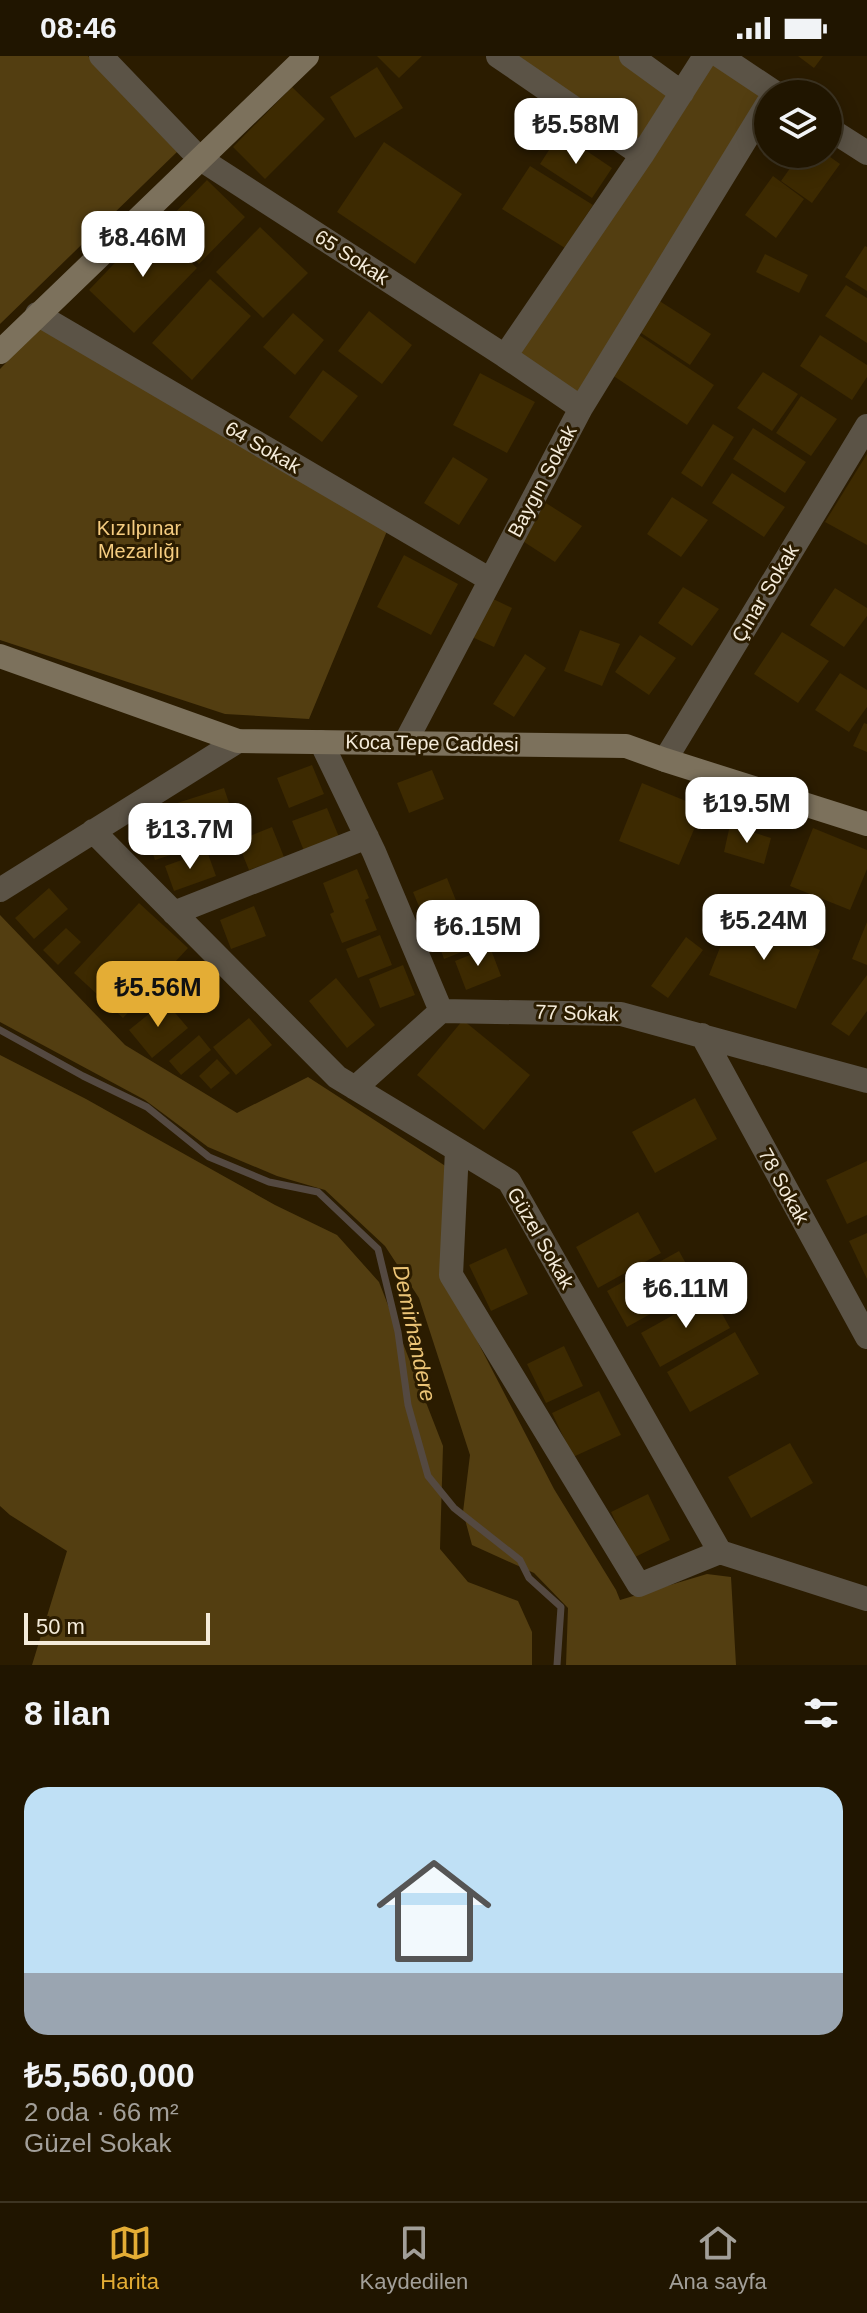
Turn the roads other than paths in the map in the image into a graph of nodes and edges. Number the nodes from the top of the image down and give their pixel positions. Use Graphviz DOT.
graph roads {
  1 [pos="101,56"];
  2 [pos="307,56"];
  3 [pos="498,56"];
  4 [pos="631,56"];
  5 [pos="705,56"];
  6 [pos="720,56"];
  7 [pos="754,82"];
  8 [pos="682,93"];
  9 [pos="754,127"];
  10 [pos="842,137"];
  11 [pos="867,153"];
  12 [pos="642,155"];
  13 [pos="199,158"];
  14 [pos="37,314"];
  15 [pos="0,352"];
  16 [pos="505,356"];
  17 [pos="581,408"];
  18 [pos="867,426"];
  19 [pos="489,579"];
  20 [pos="0,656"];
  21 [pos="238,741"];
  22 [pos="321,742"];
  23 [pos="405,743"];
  24 [pos="665,760"];
  25 [pos="867,824"];
  26 [pos="93,831"];
  27 [pos="367,837"];
  28 [pos="0,890"];
  29 [pos="174,913"];
  30 [pos="441,1011"];
  31 [pos="702,1035"];
  32 [pos="867,1081"];
  33 [pos="355,1088"];
  34 [pos="457,1150"];
  35 [pos="867,1337"];
  36 [pos="720,1552"];
  37 [pos="867,1599"];
  1 -- 13 [label="street, 65 Sokak"];
  2 -- 13 [label="main road"];
  3 -- 12 [label="street"];
  4 -- 8 [label="street"];
  5 -- 8 [label="street"];
  6 -- 7 [label="street"];
  8 -- 12 [label="street"];
  9 -- 17 [label="street"];
  10 -- 11 [label="street"];
  12 -- 16 [label="street"];
  13 -- 14 [label="main road"];
  13 -- 16 [label="street, 65 Sokak"];
  14 -- 15 [label="main road"];
  14 -- 19 [label="street, 64 Sokak"];
  16 -- 17 [label="street, Baygın Sokak"];
  17 -- 19 [label="street, Baygın Sokak"];
  18 -- 24 [label="street, Çınar Sokak"];
  19 -- 23 [label="street, Baygın Sokak"];
  20 -- 21 [label="main road, Koca Tepe Caddesi"];
  21 -- 22 [label="main road, Koca Tepe Caddesi"];
  21 -- 26 [label="street"];
  22 -- 23 [label="main road, Koca Tepe Caddesi"];
  22 -- 27 [label="street"];
  23 -- 24 [label="main road, Koca Tepe Caddesi"];
  24 -- 25 [label="main road, Koca Tepe Caddesi"];
  26 -- 28 [label="street"];
  26 -- 29 [label="street, Güzel Sokak"];
  27 -- 29 [label="street"];
  27 -- 30 [label="street"];
  29 -- 33 [label="street, Güzel Sokak"];
  30 -- 31 [label="street, 77 Sokak"];
  30 -- 33 [label="street"];
  31 -- 32 [label="street, 77 Sokak"];
  31 -- 35 [label="street, 78 Sokak"];
  33 -- 34 [label="street, Güzel Sokak"];
  34 -- 36 [label="street, Güzel Sokak"];
  34 -- 36 [label="street"];
  36 -- 37 [label="street"];
}
